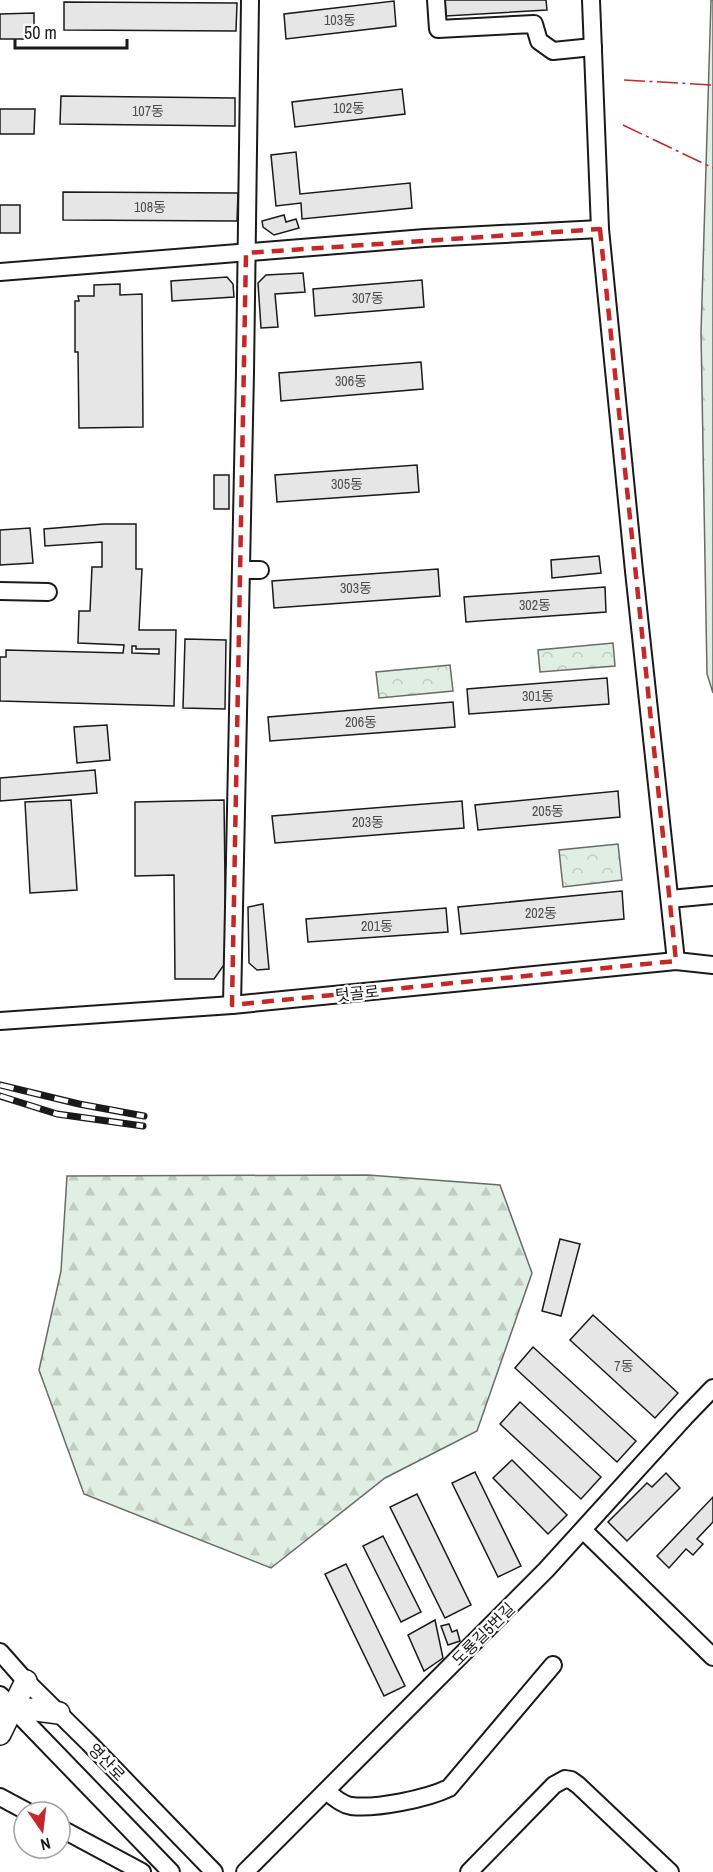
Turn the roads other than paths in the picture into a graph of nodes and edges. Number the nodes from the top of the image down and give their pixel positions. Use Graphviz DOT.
graph roads {
  1 [pos="250,0"];
  2 [pos="436,0"];
  3 [pos="591,0"];
  4 [pos="593,47"];
  5 [pos="600,228"];
  6 [pos="246,253"];
  7 [pos="0,272"];
  8 [pos="241,570"];
  9 [pos="261,570"];
  10 [pos="0,591"];
  11 [pos="48,592"];
  12 [pos="713,895"];
  13 [pos="670,899"];
  14 [pos="676,962"];
  15 [pos="713,965"];
  16 [pos="232,1005"];
  17 [pos="0,1021"];
  18 [pos="713,1388"];
  19 [pos="583,1530"];
  20 [pos="0,1652"];
  21 [pos="713,1657"];
  22 [pos="553,1665"];
  23 [pos="26,1681"];
  24 [pos="3,1708"];
  25 [pos="59,1713"];
  26 [pos="0,1734"];
  27 [pos="327,1791"];
  28 [pos="72,1834"];
  29 [pos="142,1872"];
  30 [pos="171,1872"];
  31 [pos="214,1872"];
  32 [pos="245,1872"];
  33 [pos="469,1872"];
  34 [pos="670,1872"];
  1 -- 6 [label="street"];
  2 -- 4 [label="street"];
  3 -- 4 [label="street"];
  4 -- 5 [label="street"];
  5 -- 6 [label="street"];
  5 -- 13 [label="street"];
  6 -- 7 [label="street"];
  6 -- 8 [label="street"];
  8 -- 9 [label="street"];
  8 -- 16 [label="street"];
  10 -- 11 [label="street"];
  12 -- 13 [label="street"];
  13 -- 14 [label="street"];
  14 -- 15 [label="street, 텃골로"];
  14 -- 16 [label="street, 텃골로"];
  16 -- 17 [label="street, 텃골로"];
  18 -- 19 [label="street, 도룡길5번길"];
  19 -- 21 [label="street"];
  19 -- 27 [label="street, 도룡길5번길"];
  20 -- 23 [label="street, 영산로"];
  22 -- 27 [label="street"];
  23 -- 24 [label="main road"];
  23 -- 25 [label="street, 영산로"];
  24 -- 25 [label="main road"];
  24 -- 26 [label="main road"];
  24 -- 30 [label="street, 영산로"];
  25 -- 31 [label="street, 영산로"];
  27 -- 32 [label="street, 도룡길5번길"];
  28 -- 29 [label="street"];
  33 -- 34 [label="street"];
}
